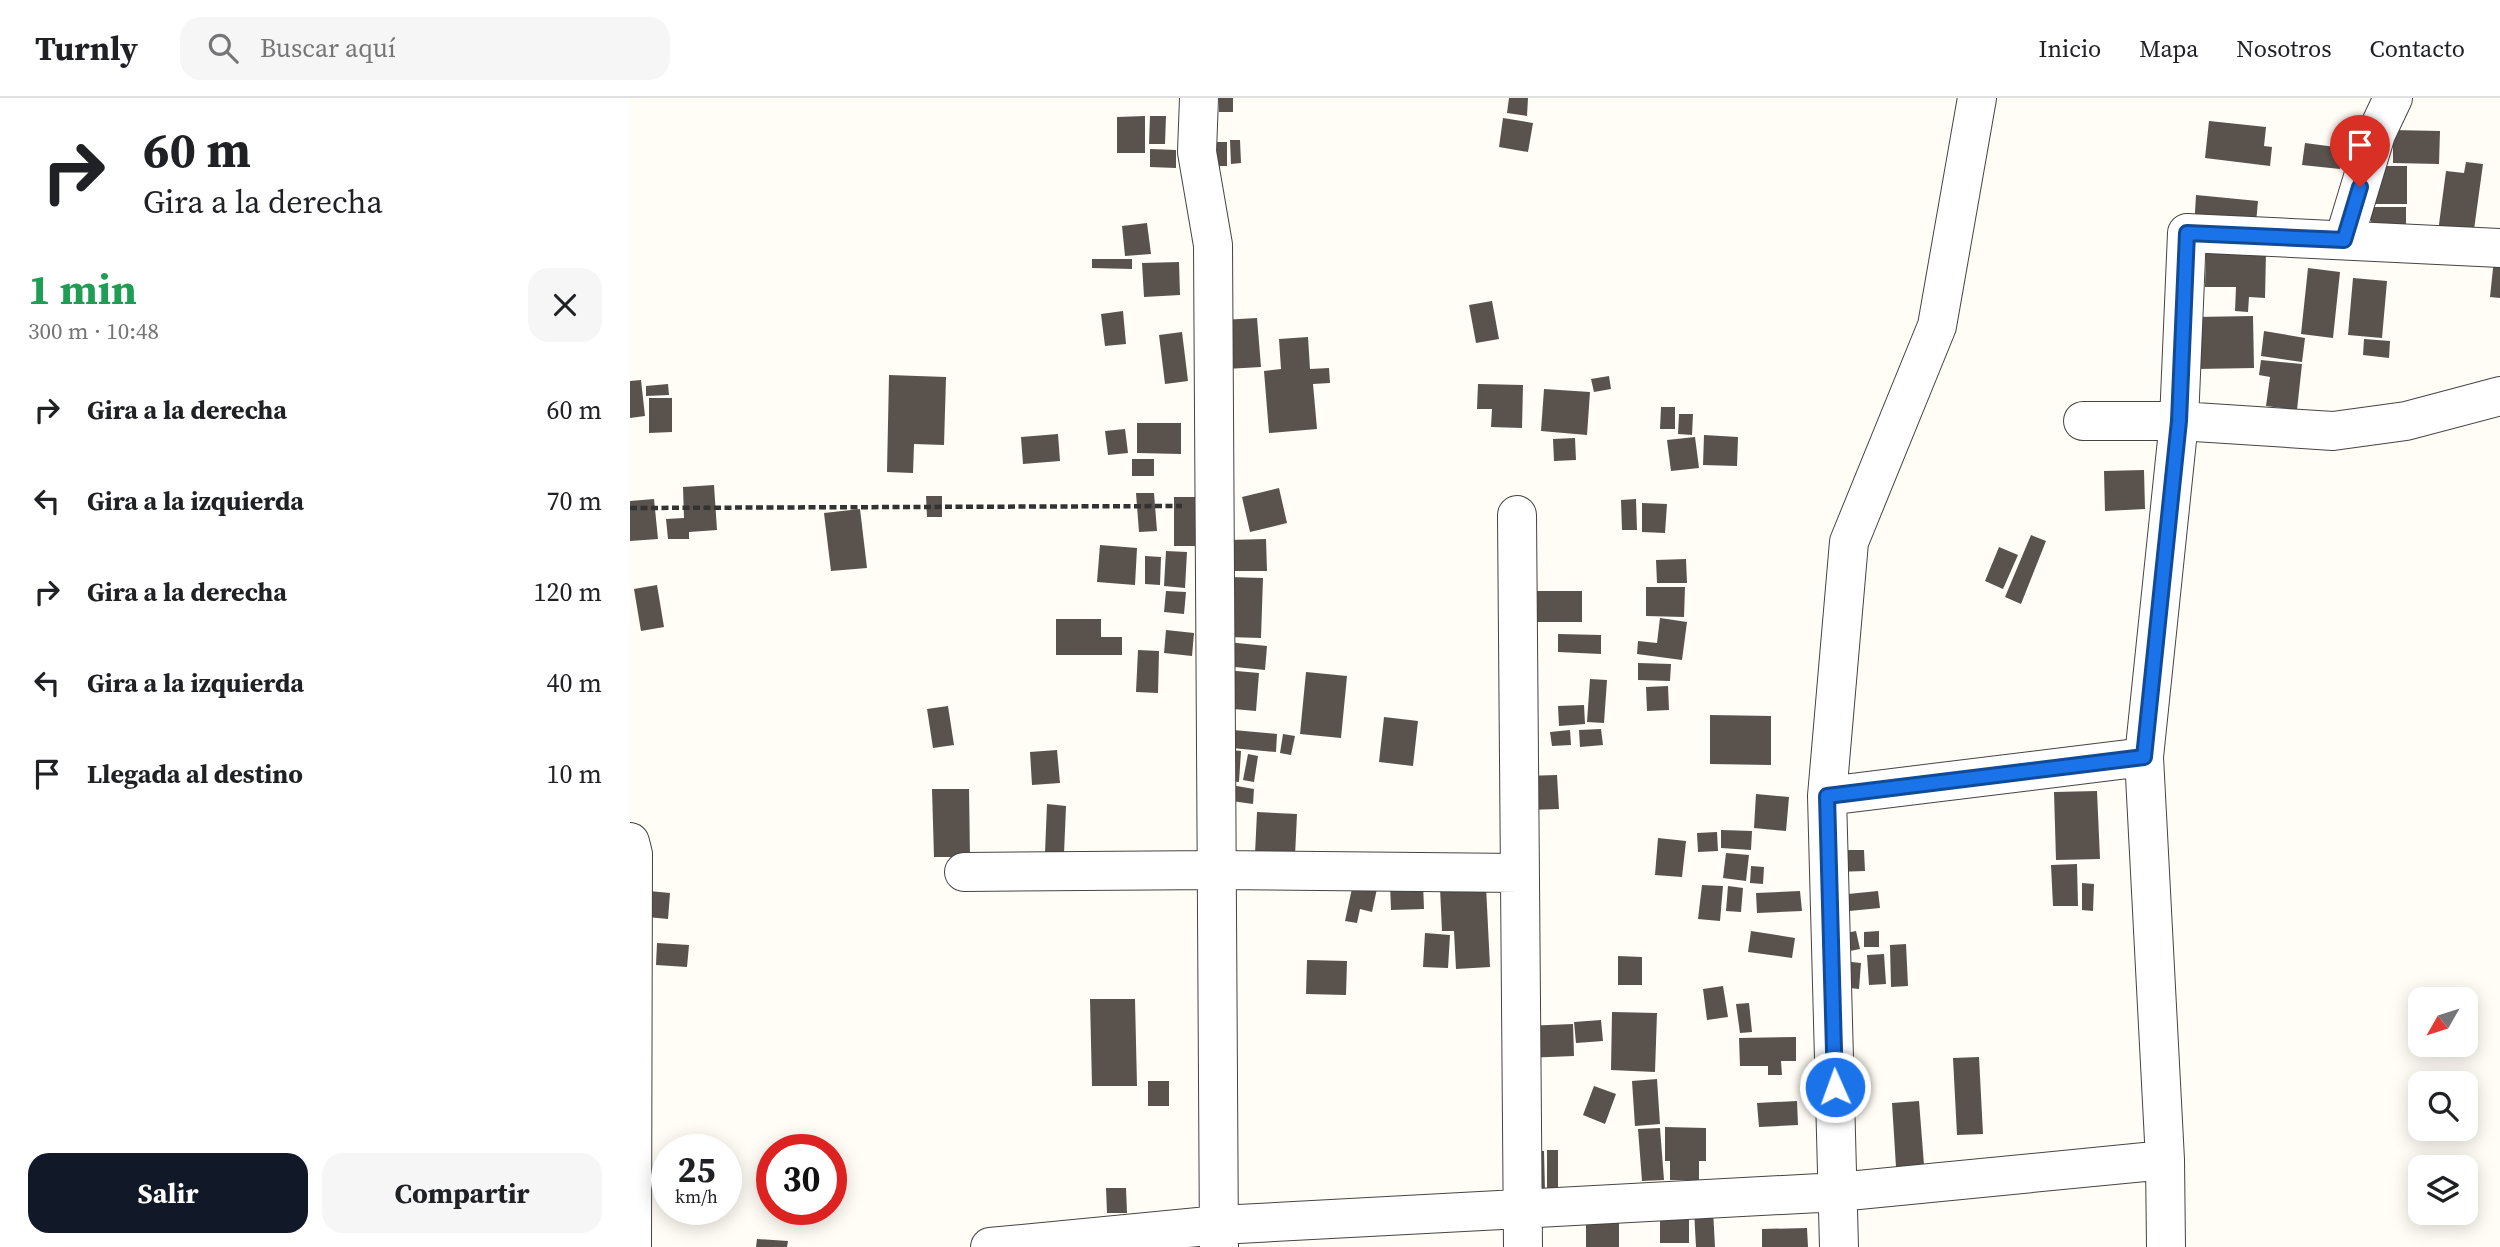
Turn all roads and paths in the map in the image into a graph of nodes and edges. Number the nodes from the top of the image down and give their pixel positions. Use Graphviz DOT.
graph roads {
  1 [pos="1199,98"];
  2 [pos="1977,98"];
  3 [pos="2393,98"];
  4 [pos="2344,240"];
  5 [pos="2500,248"];
  6 [pos="2500,396"];
  7 [pos="2083,421"];
  8 [pos="2179,421"];
  9 [pos="1214,506"];
  10 [pos="630,508"];
  11 [pos="1517,515"];
  12 [pos="2144,757"];
  13 [pos="1827,796"];
  14 [pos="630,842"];
  15 [pos="1217,870"];
  16 [pos="964,872"];
  17 [pos="1519,873"];
  18 [pos="2165,1160"];
  19 [pos="1838,1192"];
  20 [pos="1521,1207"];
  21 [pos="1219,1236"];
  22 [pos="632,1247"];
  23 [pos="990,1247"];
  24 [pos="1523,1247"];
  25 [pos="1839,1247"];
  26 [pos="2166,1247"];
  1 -- 9 [label="street"];
  2 -- 13 [label="street"];
  3 -- 4 [label="street"];
  4 -- 5 [label="street"];
  4 -- 8 [label="street"];
  6 -- 8 [label="street"];
  7 -- 8 [label="street"];
  8 -- 12 [label="street"];
  9 -- 10 [label="path"];
  9 -- 15 [label="street"];
  11 -- 17 [label="street"];
  12 -- 13 [label="street"];
  12 -- 18 [label="street"];
  13 -- 19 [label="street"];
  14 -- 22 [label="street"];
  15 -- 16 [label="street"];
  15 -- 17 [label="street"];
  15 -- 21 [label="street"];
  17 -- 20 [label="street"];
  18 -- 19 [label="street"];
  18 -- 26 [label="street"];
  19 -- 20 [label="street"];
  19 -- 25 [label="street"];
  20 -- 21 [label="street"];
  20 -- 24 [label="street"];
  21 -- 23 [label="street"];
}
